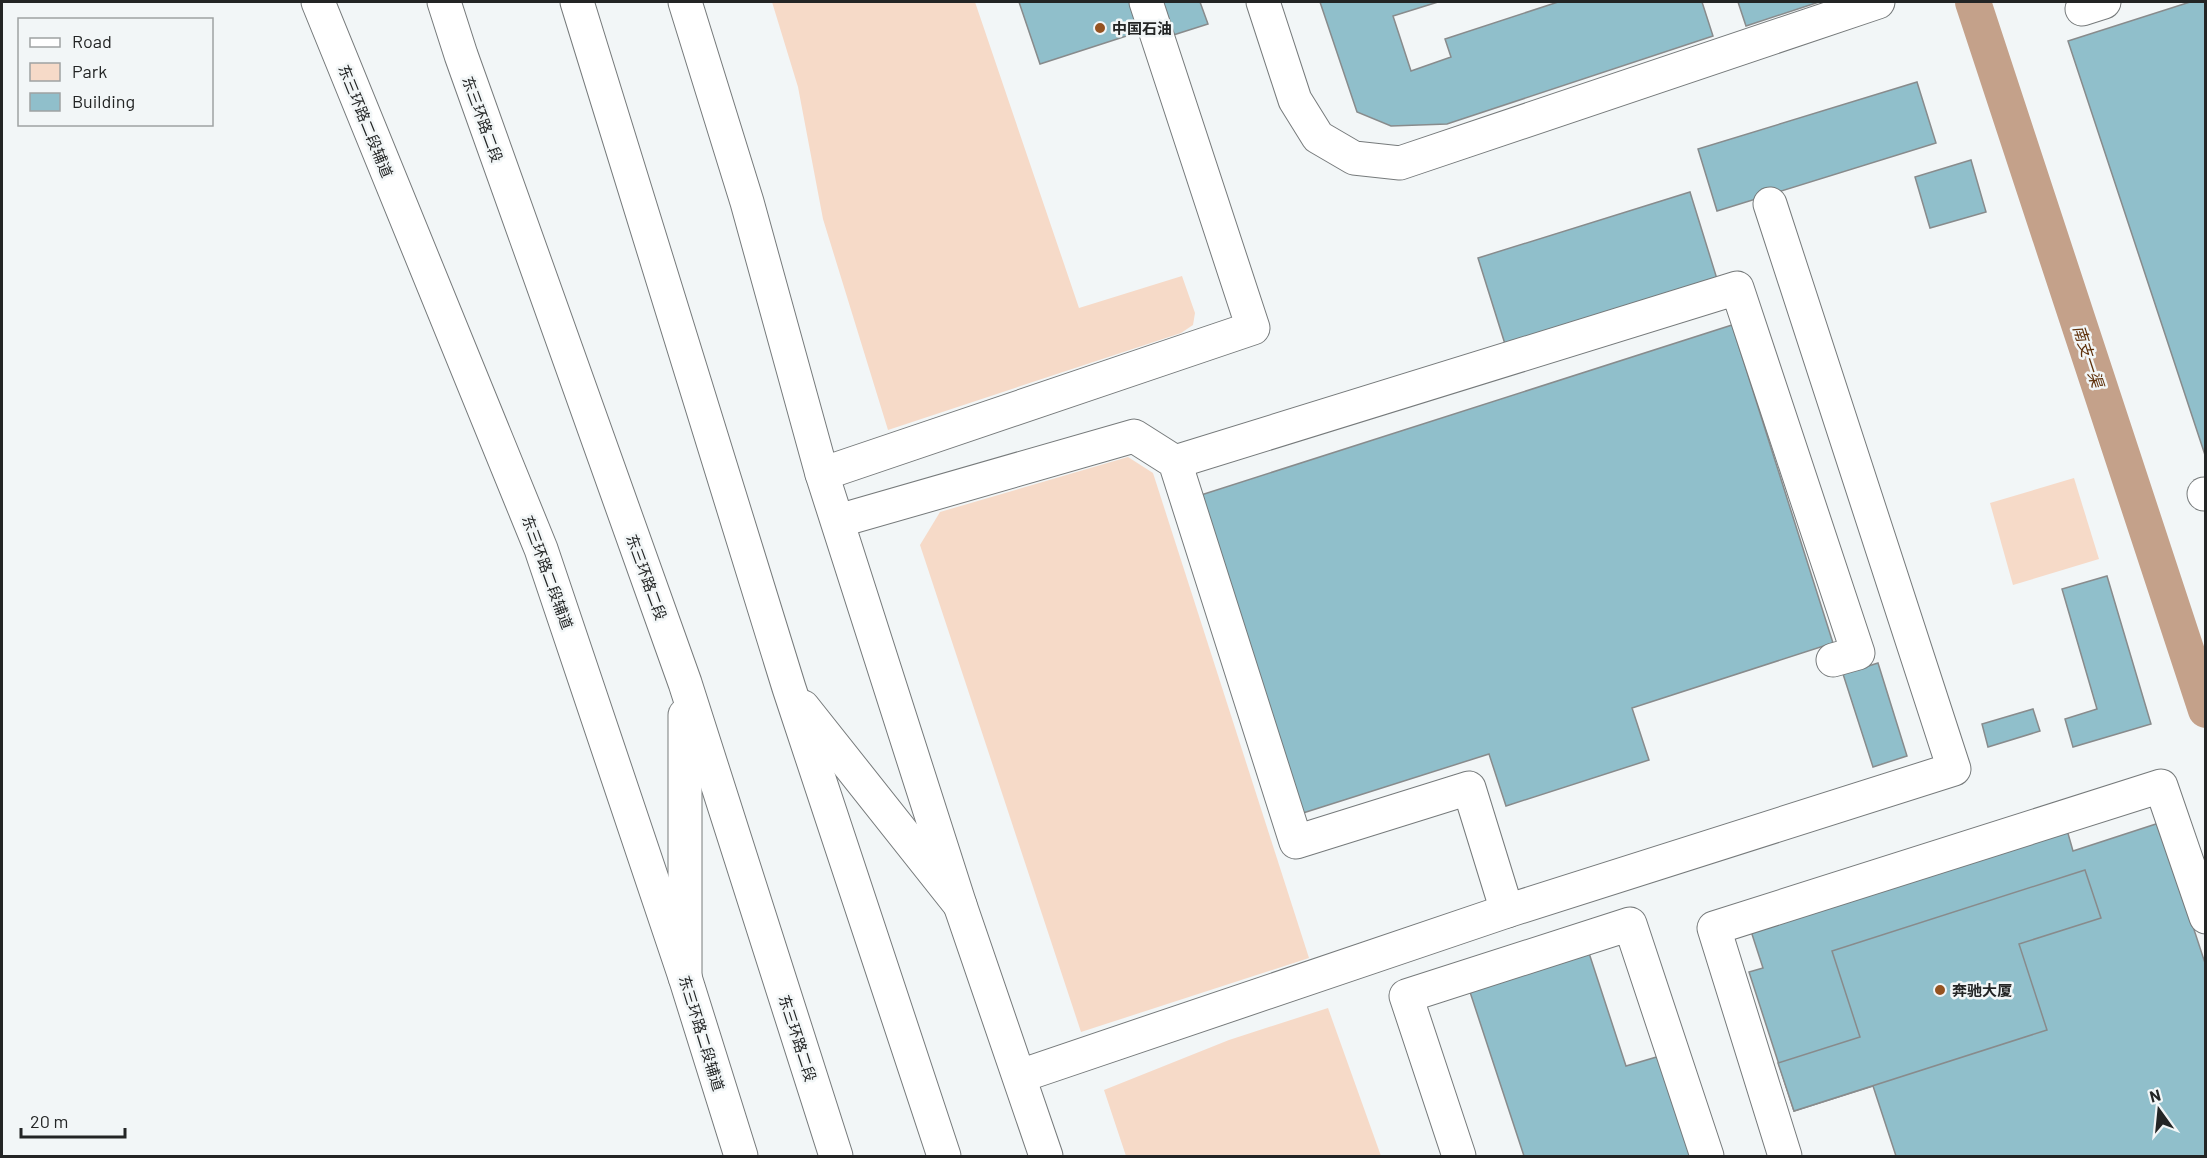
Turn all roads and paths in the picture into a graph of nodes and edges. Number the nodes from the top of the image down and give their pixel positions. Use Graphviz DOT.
graph roads {
  1 [pos="318,2"];
  2 [pos="434,2"];
  3 [pos="444,2"];
  4 [pos="577,2"];
  5 [pos="685,2"];
  6 [pos="1146,2"];
  7 [pos="1263,2"];
  8 [pos="1878,2"];
  9 [pos="460,55"];
  10 [pos="1770,204"];
  11 [pos="1175,462"];
  12 [pos="822,474"];
  13 [pos="838,521"];
  14 [pos="1833,660"];
  15 [pos="685,683"];
  16 [pos="789,688"];
  17 [pos="960,905"];
  18 [pos="1507,911"];
  19 [pos="2205,917"];
  20 [pos="685,977"];
  21 [pos="1020,1076"];
  22 [pos="741,1156"];
  23 [pos="836,1156"];
  24 [pos="944,1156"];
  25 [pos="1046,1156"];
  26 [pos="1459,1156"];
  27 [pos="1707,1156"];
  28 [pos="1785,1156"];
  1 -- 20 [label="main road, 东三环路二段辅道"];
  2 -- 9 [label="main road"];
  3 -- 9 [label="main road, 东三环路二段"];
  4 -- 16 [label="main road"];
  5 -- 12 [label="main road"];
  6 -- 12 [label="main road"];
  7 -- 8 [label="main road"];
  9 -- 15 [label="main road, 东三环路二段"];
  10 -- 18 [label="main road"];
  11 -- 13 [label="main road"];
  11 -- 14 [label="main road"];
  11 -- 18 [label="main road"];
  12 -- 13 [label="main road"];
  13 -- 17 [label="main road"];
  15 -- 20 [label="main road"];
  15 -- 23 [label="main road, 东三环路二段"];
  16 -- 17 [label="main road"];
  16 -- 24 [label="main road"];
  17 -- 21 [label="main road"];
  18 -- 21 [label="main road"];
  19 -- 28 [label="main road"];
  20 -- 22 [label="main road, 东三环路二段辅道"];
  21 -- 25 [label="main road"];
  26 -- 27 [label="main road"];
}
